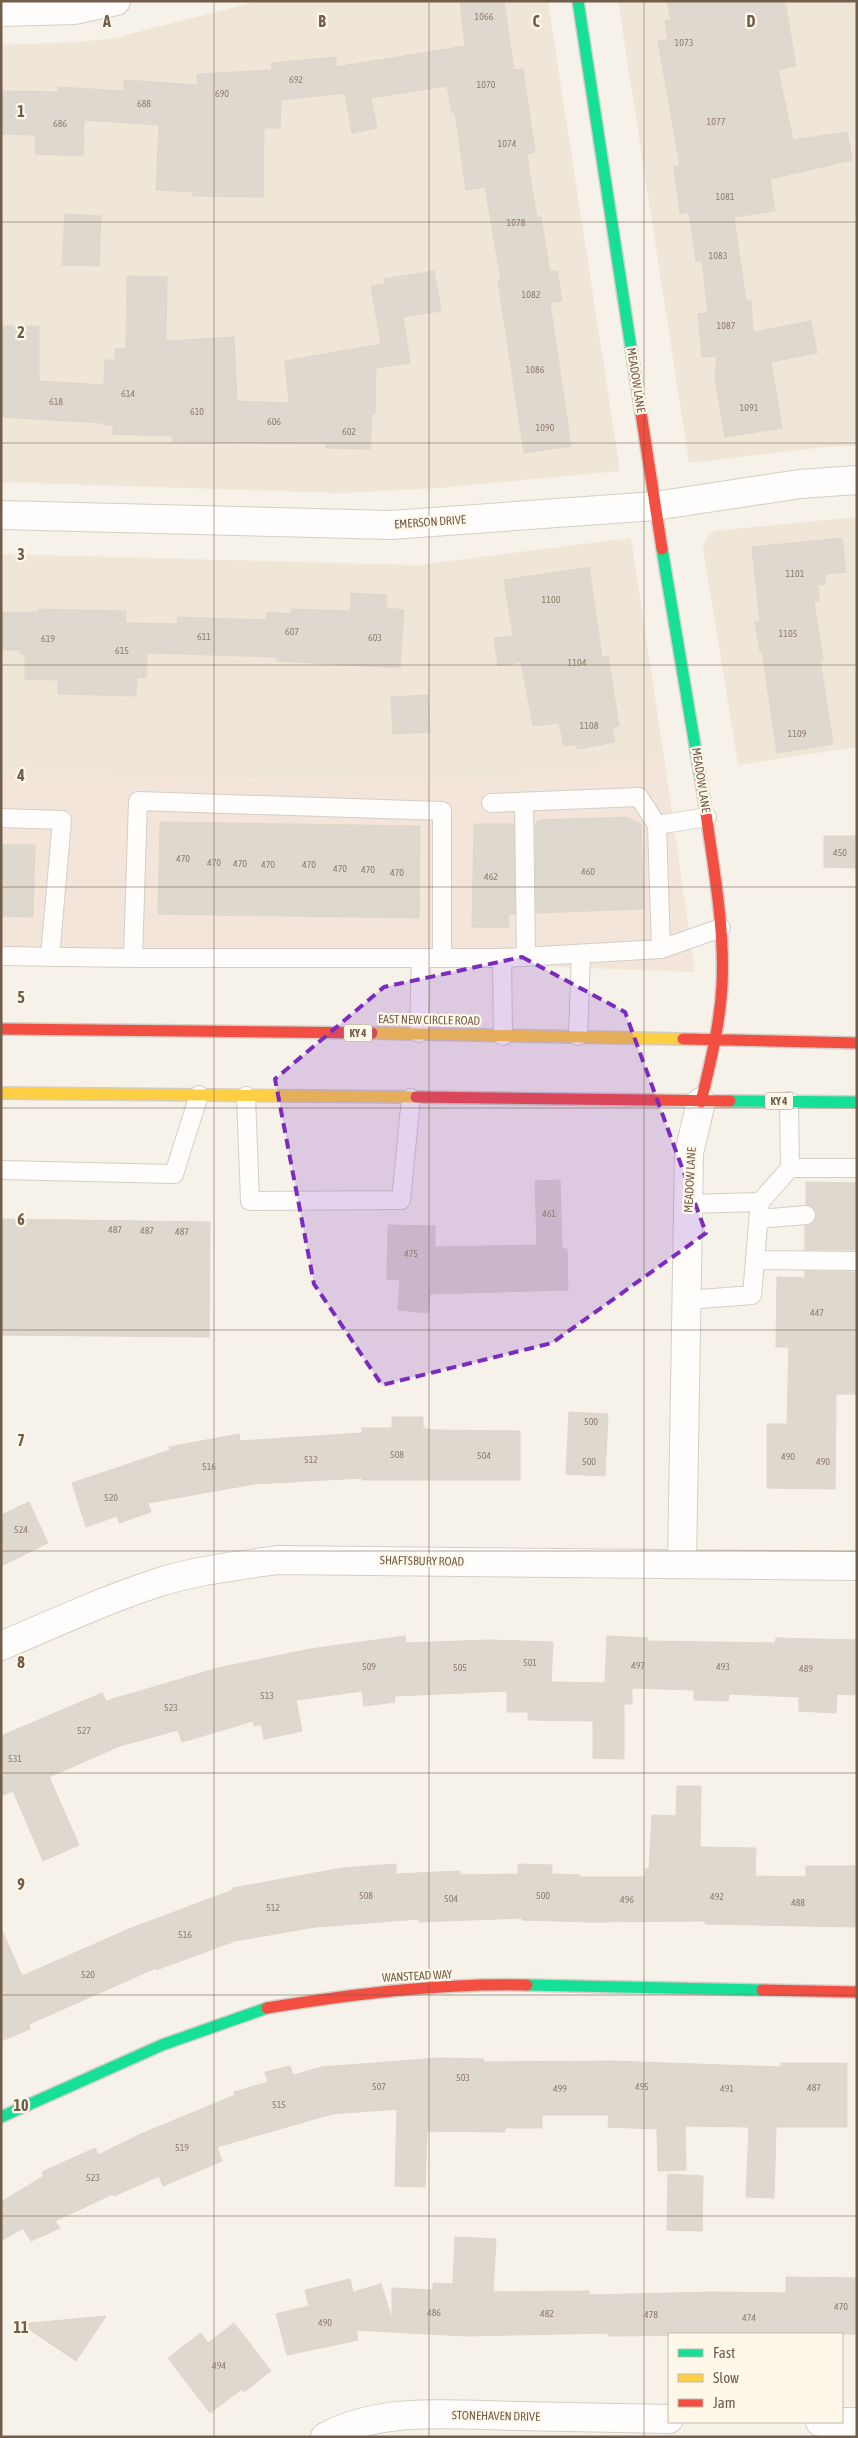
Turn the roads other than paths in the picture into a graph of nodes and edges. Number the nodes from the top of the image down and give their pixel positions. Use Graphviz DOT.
graph roads {
  1 [pos="116,1"];
  2 [pos="578,1"];
  3 [pos="1,12"];
  4 [pos="857,480"];
  5 [pos="655,506"];
  6 [pos="1,514"];
  7 [pos="524,802"];
  8 [pos="491,803"];
  9 [pos="707,817"];
  10 [pos="1,818"];
  11 [pos="657,825"];
  12 [pos="722,928"];
  13 [pos="661,949"];
  14 [pos="581,954"];
  15 [pos="1,956"];
  16 [pos="50,957"];
  17 [pos="526,957"];
  18 [pos="132,958"];
  19 [pos="421,958"];
  20 [pos="442,958"];
  21 [pos="502,958"];
  22 [pos="1,1029"];
  23 [pos="419,1033"];
  24 [pos="503,1036"];
  25 [pos="578,1036"];
  26 [pos="715,1041"];
  27 [pos="857,1043"];
  28 [pos="1,1093"];
  29 [pos="199,1095"];
  30 [pos="246,1096"];
  31 [pos="411,1098"];
  32 [pos="789,1101"];
  33 [pos="700,1102"];
  34 [pos="857,1102"];
  35 [pos="790,1168"];
  36 [pos="1,1170"];
  37 [pos="850,1173"];
  38 [pos="688,1204"];
  39 [pos="759,1211"];
  40 [pos="806,1216"];
  41 [pos="851,1258"];
  42 [pos="755,1260"];
  43 [pos="687,1300"];
  44 [pos="682,1564"];
  45 [pos="857,1566"];
  46 [pos="1,1646"];
  47 [pos="857,1992"];
  48 [pos="1,2117"];
  49 [pos="668,2419"];
  50 [pos="843,2422"];
  51 [pos="857,2422"];
  52 [pos="325,2437"];
  1 -- 3 [label="street"];
  2 -- 5 [label="main road, MEADOW LANE"];
  4 -- 5 [label="street, EMERSON DRIVE"];
  5 -- 6 [label="street, EMERSON DRIVE"];
  5 -- 9 [label="main road, MEADOW LANE"];
  7 -- 8 [label="lane"];
  7 -- 11 [label="lane"];
  7 -- 17 [label="lane"];
  9 -- 11 [label="lane"];
  9 -- 12 [label="main road, MEADOW LANE"];
  10 -- 16 [label="lane"];
  11 -- 13 [label="lane"];
  12 -- 13 [label="lane"];
  12 -- 26 [label="main road, MEADOW LANE"];
  13 -- 14 [label="lane"];
  14 -- 17 [label="lane"];
  14 -- 25 [label="lane"];
  15 -- 16 [label="lane"];
  16 -- 18 [label="lane"];
  17 -- 21 [label="lane"];
  18 -- 19 [label="lane"];
  18 -- 20 [label="lane"];
  19 -- 20 [label="lane"];
  19 -- 23 [label="lane"];
  20 -- 21 [label="lane"];
  21 -- 24 [label="lane"];
  22 -- 23 [label="main road, EAST NEW CIRCLE ROAD / KY 4"];
  23 -- 24 [label="main road, EAST NEW CIRCLE ROAD / KY 4"];
  24 -- 25 [label="main road, EAST NEW CIRCLE ROAD / KY 4"];
  25 -- 26 [label="main road, EAST NEW CIRCLE ROAD / KY 4"];
  26 -- 27 [label="main road, EAST NEW CIRCLE ROAD / KY 4"];
  26 -- 33 [label="main road, MEADOW LANE"];
  28 -- 29 [label="main road, KY 4"];
  29 -- 30 [label="main road, KY 4"];
  29 -- 36 [label="lane"];
  30 -- 31 [label="main road, KY 4"];
  30 -- 31 [label="lane"];
  31 -- 33 [label="main road, KY 4"];
  32 -- 33 [label="main road, KY 4"];
  32 -- 34 [label="main road, KY 4"];
  32 -- 35 [label="lane"];
  33 -- 38 [label="street, MEADOW LANE"];
  35 -- 37 [label="lane"];
  35 -- 39 [label="lane"];
  38 -- 39 [label="lane"];
  38 -- 43 [label="street, MEADOW LANE"];
  39 -- 40 [label="lane"];
  39 -- 42 [label="lane"];
  41 -- 42 [label="lane"];
  42 -- 43 [label="lane"];
  43 -- 44 [label="street, MEADOW LANE"];
  44 -- 45 [label="street, SHAFTSBURY ROAD"];
  44 -- 46 [label="street, SHAFTSBURY ROAD"];
  47 -- 48 [label="main road, WANSTEAD WAY"];
  49 -- 52 [label="street, STONEHAVEN DRIVE"];
  50 -- 51 [label="street"];
}
